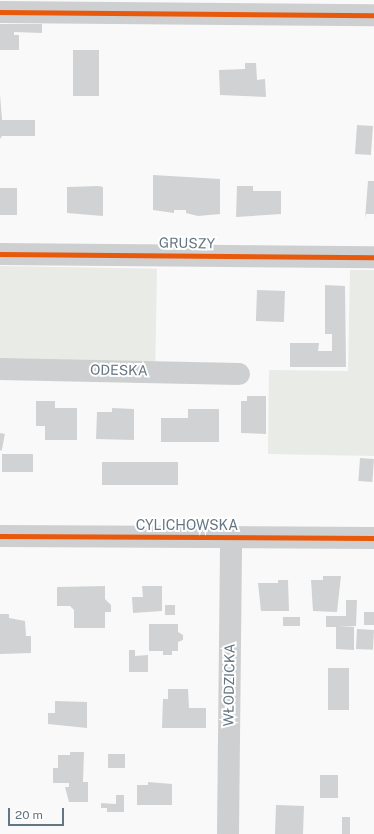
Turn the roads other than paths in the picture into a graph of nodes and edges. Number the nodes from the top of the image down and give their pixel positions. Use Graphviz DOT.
graph roads {
  1 [pos="0,12"];
  2 [pos="374,15"];
  3 [pos="0,254"];
  4 [pos="374,257"];
  5 [pos="0,369"];
  6 [pos="239,374"];
  7 [pos="0,536"];
  8 [pos="231,537"];
  9 [pos="374,538"];
  10 [pos="228,834"];
  1 -- 2 [label="street"];
  3 -- 4 [label="street, GRUSZY"];
  5 -- 6 [label="street, ODESKA"];
  7 -- 8 [label="street, CYLICHOWSKA"];
  8 -- 9 [label="street, CYLICHOWSKA"];
  8 -- 10 [label="street, WŁODZICKA"];
}
